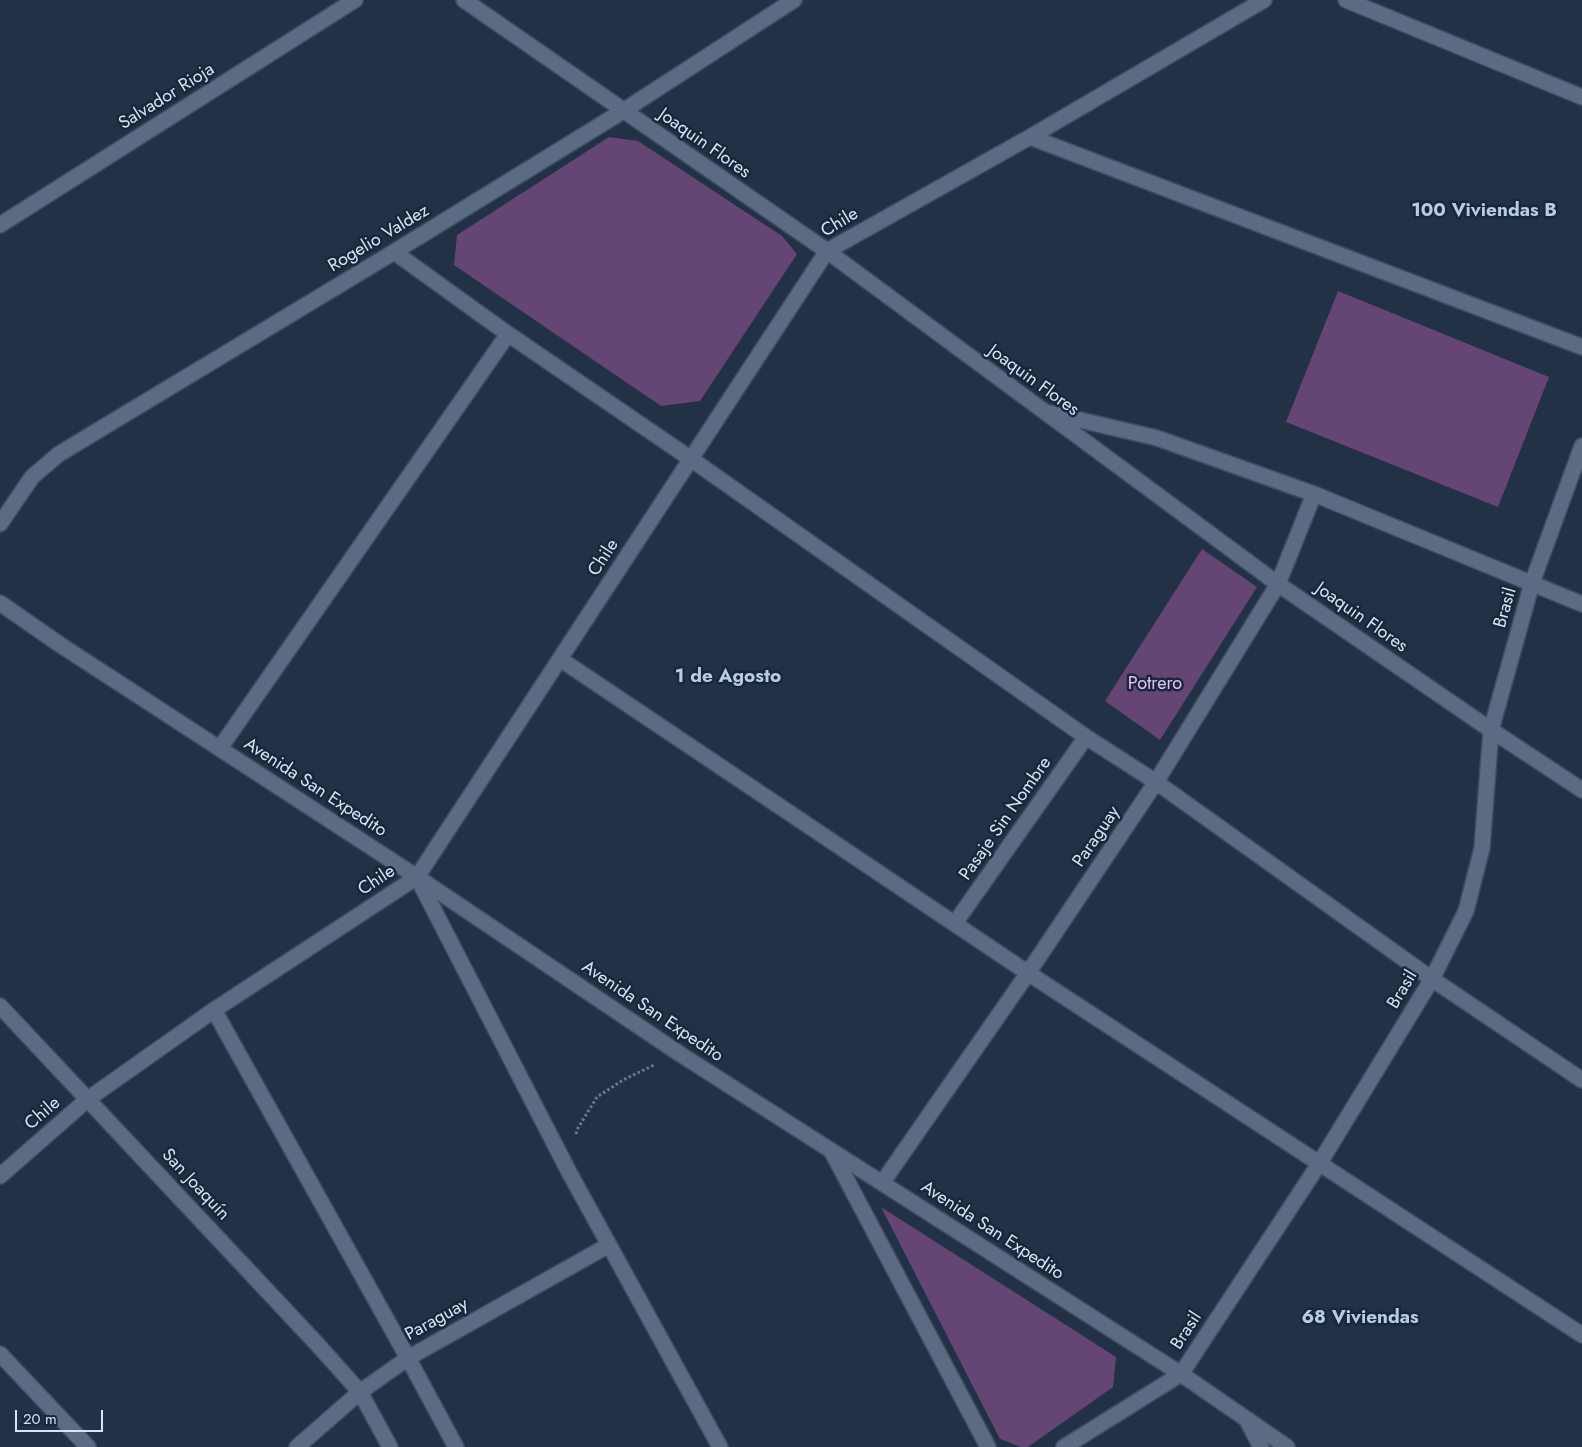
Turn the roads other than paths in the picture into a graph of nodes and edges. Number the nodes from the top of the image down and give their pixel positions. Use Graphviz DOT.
graph roads {
  1 [pos="355,0"];
  2 [pos="464,0"];
  3 [pos="794,0"];
  4 [pos="1264,0"];
  5 [pos="1346,0"];
  6 [pos="1582,97"];
  7 [pos="623,111"];
  8 [pos="1030,136"];
  9 [pos="0,225"];
  10 [pos="394,252"];
  11 [pos="826,252"];
  12 [pos="508,334"];
  13 [pos="1582,347"];
  14 [pos="1044,412"];
  15 [pos="1582,446"];
  16 [pos="691,459"];
  17 [pos="1314,494"];
  18 [pos="0,524"];
  19 [pos="1278,584"];
  20 [pos="1532,584"];
  21 [pos="0,603"];
  22 [pos="1582,604"];
  23 [pos="560,659"];
  24 [pos="1491,730"];
  25 [pos="1086,737"];
  26 [pos="220,748"];
  27 [pos="1156,782"];
  28 [pos="1582,790"];
  29 [pos="417,877"];
  30 [pos="955,923"];
  31 [pos="1028,973"];
  32 [pos="1432,980"];
  33 [pos="0,1006"];
  34 [pos="214,1010"];
  35 [pos="1582,1080"];
  36 [pos="88,1099"];
  37 [pos="832,1152"];
  38 [pos="1319,1164"];
  39 [pos="0,1176"];
  40 [pos="882,1183"];
  41 [pos="609,1245"];
  42 [pos="1582,1335"];
  43 [pos="0,1354"];
  44 [pos="408,1358"];
  45 [pos="1181,1374"];
  46 [pos="360,1392"];
  47 [pos="1248,1420"];
  48 [pos="88,1447"];
  49 [pos="297,1447"];
  50 [pos="390,1447"];
  51 [pos="456,1447"];
  52 [pos="720,1447"];
  53 [pos="988,1447"];
  54 [pos="1064,1447"];
  55 [pos="1261,1447"];
  56 [pos="1287,1447"];
  1 -- 9 [label="street, Salvador Rioja"];
  2 -- 7 [label="street, Joaquin Flores"];
  3 -- 7 [label="street, Rogelio Valdez"];
  4 -- 8 [label="street, Chile"];
  5 -- 6 [label="street"];
  7 -- 10 [label="street, Rogelio Valdez"];
  7 -- 11 [label="street, Joaquin Flores"];
  8 -- 11 [label="street, Chile"];
  8 -- 13 [label="street"];
  10 -- 12 [label="street"];
  10 -- 18 [label="street, Rogelio Valdez"];
  11 -- 14 [label="street, Joaquin Flores"];
  11 -- 16 [label="street, Chile"];
  12 -- 16 [label="street"];
  12 -- 26 [label="street"];
  14 -- 17 [label="street"];
  14 -- 19 [label="street, Joaquin Flores"];
  15 -- 20 [label="street, Brasil"];
  16 -- 23 [label="street, Chile"];
  16 -- 25 [label="street"];
  17 -- 19 [label="street, Paraguay"];
  17 -- 20 [label="street"];
  19 -- 24 [label="street, Joaquin Flores"];
  19 -- 27 [label="street, Paraguay"];
  20 -- 22 [label="street"];
  20 -- 24 [label="street, Brasil"];
  21 -- 26 [label="street, Avenida San Expedito"];
  23 -- 29 [label="street, Chile"];
  23 -- 30 [label="street"];
  24 -- 28 [label="street, Joaquin Flores"];
  24 -- 32 [label="street, Brasil"];
  25 -- 27 [label="street"];
  25 -- 30 [label="street, Pasaje Sin Nombre"];
  26 -- 29 [label="street, Avenida San Expedito"];
  27 -- 31 [label="street, Paraguay"];
  27 -- 32 [label="street"];
  29 -- 34 [label="street, Chile"];
  29 -- 37 [label="street, Avenida San Expedito"];
  29 -- 41 [label="street"];
  30 -- 31 [label="street"];
  31 -- 38 [label="street"];
  31 -- 40 [label="street, Paraguay"];
  32 -- 35 [label="street"];
  32 -- 38 [label="street, Brasil"];
  33 -- 36 [label="street, San Joaquín"];
  34 -- 36 [label="street, Chile"];
  34 -- 44 [label="street"];
  36 -- 39 [label="street, Chile"];
  36 -- 46 [label="street, San Joaquín"];
  37 -- 40 [label="street, Avenida San Expedito"];
  37 -- 53 [label="street"];
  38 -- 42 [label="street"];
  38 -- 45 [label="street, Brasil"];
  40 -- 45 [label="street, Avenida San Expedito"];
  41 -- 44 [label="street, Paraguay"];
  41 -- 52 [label="street"];
  43 -- 48 [label="street"];
  44 -- 46 [label="street, Paraguay"];
  44 -- 51 [label="street"];
  45 -- 47 [label="street, Avenida San Expedito"];
  45 -- 54 [label="street, Brasil"];
  46 -- 49 [label="street, Paraguay"];
  46 -- 50 [label="street, San Joaquín"];
  47 -- 55 [label="street"];
  47 -- 56 [label="street, Avenida San Expedito"];
}
